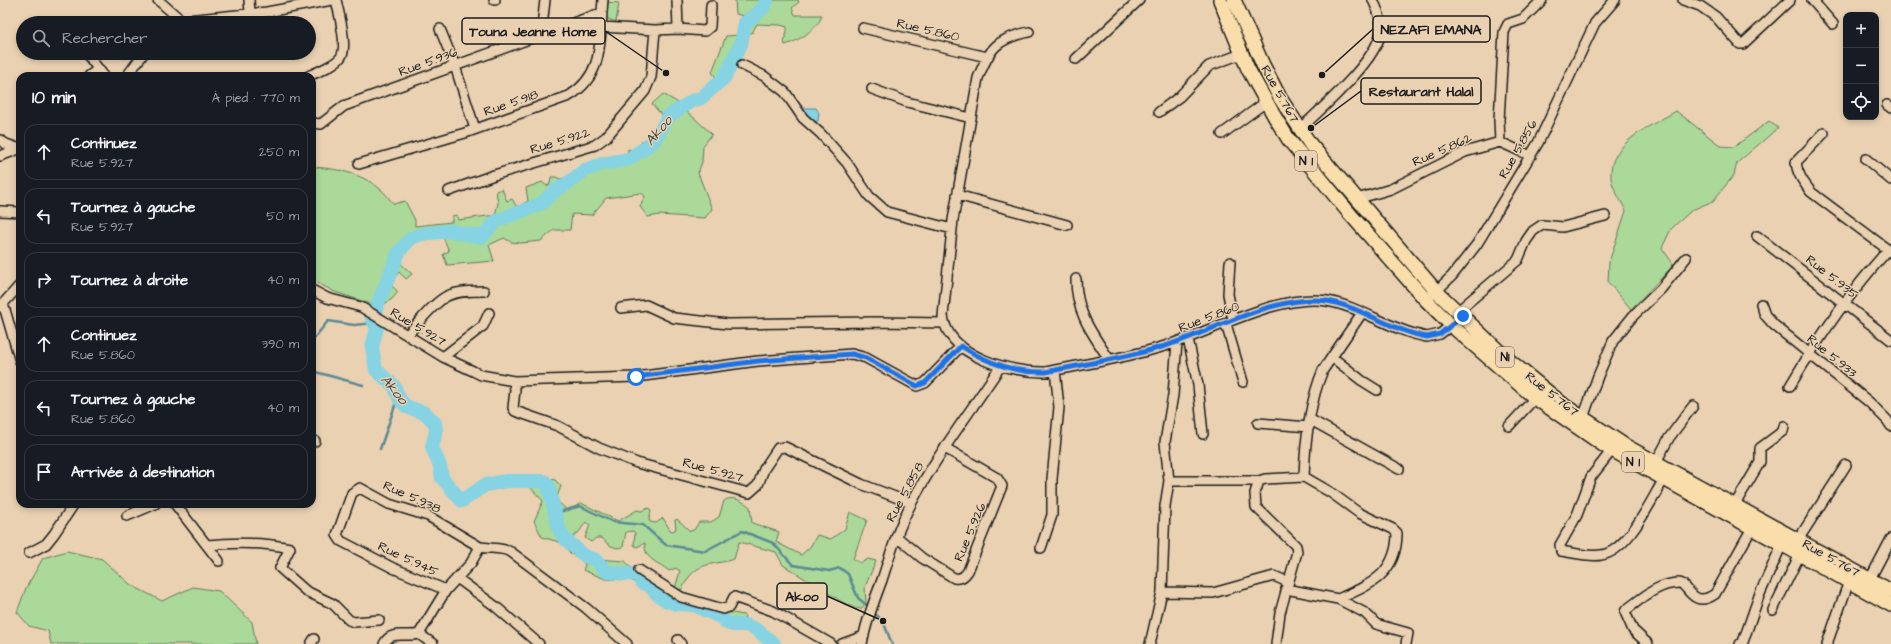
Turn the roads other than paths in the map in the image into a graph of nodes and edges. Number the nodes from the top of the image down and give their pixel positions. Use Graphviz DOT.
graph roads {
  1 [pos="158,0"];
  2 [pos="249,0"];
  3 [pos="332,0"];
  4 [pos="336,0"];
  5 [pos="545,0"];
  6 [pos="603,0"];
  7 [pos="678,0"];
  8 [pos="1139,0"];
  9 [pos="1220,0"];
  10 [pos="1234,0"];
  11 [pos="1373,0"];
  12 [pos="1542,0"];
  13 [pos="1615,0"];
  14 [pos="1682,0"];
  15 [pos="1790,0"];
  16 [pos="1812,0"];
  17 [pos="711,6"];
  18 [pos="250,13"];
  19 [pos="601,13"];
  20 [pos="174,16"];
  21 [pos="227,16"];
  22 [pos="1833,24"];
  23 [pos="601,27"];
  24 [pos="863,28"];
  25 [pos="440,29"];
  26 [pos="678,29"];
  27 [pos="655,30"];
  28 [pos="1029,32"];
  29 [pos="542,35"];
  30 [pos="1241,54"];
  31 [pos="987,57"];
  32 [pos="1076,59"];
  33 [pos="91,60"];
  34 [pos="139,60"];
  35 [pos="742,65"];
  36 [pos="455,66"];
  37 [pos="100,72"];
  38 [pos="130,72"];
  39 [pos="316,73"];
  40 [pos="872,89"];
  41 [pos="1266,102"];
  42 [pos="1159,112"];
  43 [pos="971,118"];
  44 [pos="316,123"];
  45 [pos="475,129"];
  46 [pos="1300,129"];
  47 [pos="1824,133"];
  48 [pos="1222,134"];
  49 [pos="0,140"];
  50 [pos="1500,142"];
  51 [pos="16,148"];
  52 [pos="16,150"];
  53 [pos="0,156"];
  54 [pos="1531,156"];
  55 [pos="1866,160"];
  56 [pos="359,164"];
  57 [pos="1891,180"];
  58 [pos="449,191"];
  59 [pos="958,195"];
  60 [pos="1357,199"];
  61 [pos="0,212"];
  62 [pos="16,212"];
  63 [pos="1605,216"];
  64 [pos="1067,225"];
  65 [pos="952,229"];
  66 [pos="1757,236"];
  67 [pos="1889,251"];
  68 [pos="1686,258"];
  69 [pos="1230,262"];
  70 [pos="1076,279"];
  71 [pos="16,289"];
  72 [pos="484,290"];
  73 [pos="1436,291"];
  74 [pos="316,292"];
  75 [pos="1426,300"];
  76 [pos="1844,303"];
  77 [pos="1761,304"];
  78 [pos="2,305"];
  79 [pos="621,308"];
  80 [pos="490,312"];
  81 [pos="1362,313"];
  82 [pos="1461,313"];
  83 [pos="1230,322"];
  84 [pos="944,324"];
  85 [pos="1452,326"];
  86 [pos="407,335"];
  87 [pos="1188,339"];
  88 [pos="1891,340"];
  89 [pos="1177,342"];
  90 [pos="961,346"];
  91 [pos="16,349"];
  92 [pos="1809,353"];
  93 [pos="443,357"];
  94 [pos="1332,357"];
  95 [pos="1109,359"];
  96 [pos="1000,367"];
  97 [pos="1055,370"];
  98 [pos="514,381"];
  99 [pos="1243,382"];
  100 [pos="1790,386"];
  101 [pos="1377,390"];
  102 [pos="1534,398"];
  103 [pos="1693,406"];
  104 [pos="1583,418"];
  105 [pos="1890,420"];
  106 [pos="1258,423"];
  107 [pos="1310,423"];
  108 [pos="1509,426"];
  109 [pos="1784,426"];
  110 [pos="1203,434"];
  111 [pos="945,448"];
  112 [pos="1612,450"];
  113 [pos="1656,462"];
  114 [pos="1846,465"];
  115 [pos="1399,469"];
  116 [pos="1304,477"];
  117 [pos="1664,479"];
  118 [pos="1169,481"];
  119 [pos="1259,481"];
  120 [pos="911,504"];
  121 [pos="1734,506"];
  122 [pos="71,508"];
  123 [pos="146,508"];
  124 [pos="178,508"];
  125 [pos="127,516"];
  126 [pos="1752,528"];
  127 [pos="897,537"];
  128 [pos="1891,538"];
  129 [pos="1798,540"];
  130 [pos="341,541"];
  131 [pos="1782,544"];
  132 [pos="207,545"];
  133 [pos="480,547"];
  134 [pos="1041,548"];
  135 [pos="29,553"];
  136 [pos="1800,554"];
  137 [pos="219,561"];
  138 [pos="639,570"];
  139 [pos="457,578"];
  140 [pos="1849,581"];
  141 [pos="1867,584"];
  142 [pos="1287,585"];
  143 [pos="446,590"];
  144 [pos="1891,591"];
  145 [pos="1162,592"];
  146 [pos="1338,599"];
  147 [pos="1891,605"];
  148 [pos="1773,610"];
  149 [pos="379,620"];
  150 [pos="419,634"];
  151 [pos="863,640"];
  152 [pos="384,644"];
  153 [pos="433,644"];
  154 [pos="539,644"];
  155 [pos="627,644"];
  156 [pos="831,644"];
  157 [pos="842,644"];
  158 [pos="1150,644"];
  159 [pos="1276,644"];
  160 [pos="1406,644"];
  161 [pos="1648,644"];
  162 [pos="1740,644"];
  163 [pos="1827,644"];
  1 -- 20 [label="street"];
  2 -- 18 [label="street"];
  3 -- 18 [label="street"];
  4 -- 39 [label="street"];
  5 -- 29 [label="street"];
  6 -- 19 [label="street, Rue 5.918"];
  7 -- 26 [label="street"];
  8 -- 32 [label="street"];
  9 -- 30 [label="highway, N 1"];
  10 -- 46 [label="highway, Rue 5.767 / N1"];
  11 -- 46 [label="street"];
  12 -- 50 [label="street"];
  13 -- 54 [label="street, Rue 5.856"];
  14 -- 15 [label="street"];
  16 -- 22 [label="street"];
  17 -- 26 [label="street"];
  18 -- 21 [label="street"];
  19 -- 23 [label="street, Rue 5.918"];
  19 -- 29 [label="street, Rue 5.936"];
  23 -- 27 [label="street"];
  23 -- 45 [label="street, Rue 5.918"];
  24 -- 31 [label="street, Rue 5.860"];
  25 -- 36 [label="street"];
  26 -- 27 [label="street"];
  27 -- 58 [label="street, Rue 5.922"];
  28 -- 31 [label="street"];
  29 -- 36 [label="street, Rue 5.936"];
  30 -- 41 [label="highway, N 1"];
  30 -- 42 [label="street"];
  31 -- 43 [label="street"];
  33 -- 37 [label="street"];
  34 -- 38 [label="street"];
  35 -- 65 [label="street"];
  36 -- 44 [label="street, Rue 5.936"];
  36 -- 45 [label="street"];
  40 -- 43 [label="street"];
  41 -- 48 [label="street"];
  41 -- 75 [label="highway, N 1"];
  43 -- 59 [label="street"];
  45 -- 56 [label="street, Rue 5.918"];
  46 -- 60 [label="highway, Rue 5.767 / N1"];
  47 -- 67 [label="street"];
  49 -- 51 [label="street"];
  50 -- 54 [label="street"];
  50 -- 60 [label="street, Rue 5.862"];
  52 -- 53 [label="street"];
  54 -- 73 [label="street, Rue 5.856"];
  55 -- 57 [label="street"];
  59 -- 64 [label="street"];
  59 -- 65 [label="street"];
  60 -- 73 [label="highway, Rue 5.767 / N1"];
  61 -- 62 [label="street"];
  63 -- 82 [label="street, Rue 5.860"];
  65 -- 84 [label="street"];
  66 -- 76 [label="street, Rue 5.935"];
  67 -- 76 [label="street"];
  68 -- 104 [label="street"];
  69 -- 83 [label="street"];
  70 -- 95 [label="street"];
  71 -- 78 [label="street"];
  72 -- 86 [label="street"];
  73 -- 75 [label="street, Rue 5.856"];
  73 -- 82 [label="highway, Rue 5.767 / N1"];
  74 -- 86 [label="street, Rue 5.927"];
  75 -- 85 [label="highway, N 1"];
  76 -- 88 [label="street, Rue 5.935"];
  76 -- 92 [label="street"];
  77 -- 92 [label="street, Rue 5.933"];
  78 -- 91 [label="street"];
  79 -- 84 [label="street"];
  80 -- 93 [label="street"];
  81 -- 83 [label="street, Rue 5.860"];
  81 -- 85 [label="street, Rue 5.860"];
  81 -- 94 [label="street"];
  82 -- 85 [label="street, Rue 5.860"];
  82 -- 104 [label="highway, Rue 5.767 / N1"];
  83 -- 87 [label="street, Rue 5.860"];
  83 -- 99 [label="street"];
  84 -- 90 [label="street, Rue 5.860"];
  85 -- 102 [label="highway, N 1"];
  86 -- 93 [label="street, Rue 5.927"];
  87 -- 89 [label="street, Rue 5.860"];
  87 -- 110 [label="street"];
  89 -- 95 [label="street, Rue 5.860"];
  89 -- 118 [label="street"];
  90 -- 96 [label="street, Rue 5.860"];
  90 -- 98 [label="street, Rue 5.927"];
  92 -- 100 [label="street"];
  92 -- 105 [label="street, Rue 5.933"];
  93 -- 98 [label="street, Rue 5.927"];
  94 -- 101 [label="street"];
  94 -- 107 [label="street"];
  95 -- 97 [label="street, Rue 5.860"];
  96 -- 97 [label="street, Rue 5.860"];
  96 -- 111 [label="street, Rue 5.858"];
  97 -- 134 [label="street"];
  98 -- 120 [label="street, Rue 5.927"];
  102 -- 108 [label="street"];
  102 -- 112 [label="highway, N 1"];
  103 -- 113 [label="street"];
  104 -- 113 [label="highway, Rue 5.767 / N1"];
  106 -- 107 [label="street"];
  107 -- 115 [label="street"];
  107 -- 116 [label="street"];
  109 -- 121 [label="street"];
  111 -- 120 [label="street, Rue 5.858"];
  111 -- 127 [label="street, Rue 5.926"];
  112 -- 117 [label="highway, N 1"];
  112 -- 117 [label="street"];
  113 -- 121 [label="highway, Rue 5.767 / N1"];
  114 -- 129 [label="street"];
  116 -- 119 [label="street"];
  116 -- 146 [label="street"];
  117 -- 126 [label="highway, N 1"];
  118 -- 119 [label="street"];
  118 -- 145 [label="street"];
  119 -- 142 [label="street"];
  120 -- 127 [label="street, Rue 5.858"];
  121 -- 129 [label="highway, Rue 5.767 / N1"];
  122 -- 135 [label="street"];
  123 -- 125 [label="street"];
  124 -- 132 [label="street"];
  126 -- 131 [label="highway, N 1"];
  126 -- 161 [label="street"];
  127 -- 151 [label="street, Rue 5.858"];
  128 -- 141 [label="street"];
  129 -- 141 [label="highway, Rue 5.767 / N1"];
  130 -- 133 [label="street, Rue 5.938"];
  130 -- 143 [label="street, Rue 5.945"];
  131 -- 136 [label="highway, N 1"];
  131 -- 162 [label="street"];
  132 -- 137 [label="street"];
  132 -- 149 [label="street"];
  133 -- 139 [label="street"];
  133 -- 155 [label="street"];
  136 -- 140 [label="highway, N 1"];
  136 -- 148 [label="street"];
  138 -- 156 [label="street"];
  139 -- 143 [label="street"];
  139 -- 154 [label="street"];
  140 -- 141 [label="highway, N 1"];
  140 -- 163 [label="street"];
  141 -- 144 [label="highway, Rue 5.767 / N1"];
  141 -- 147 [label="highway, Rue 5.767 / N1"];
  142 -- 145 [label="street"];
  142 -- 146 [label="street"];
  142 -- 159 [label="street"];
  143 -- 150 [label="street, Rue 5.945"];
  145 -- 158 [label="street"];
  146 -- 160 [label="street"];
  150 -- 152 [label="street"];
  150 -- 153 [label="street"];
  151 -- 157 [label="street"];
}
